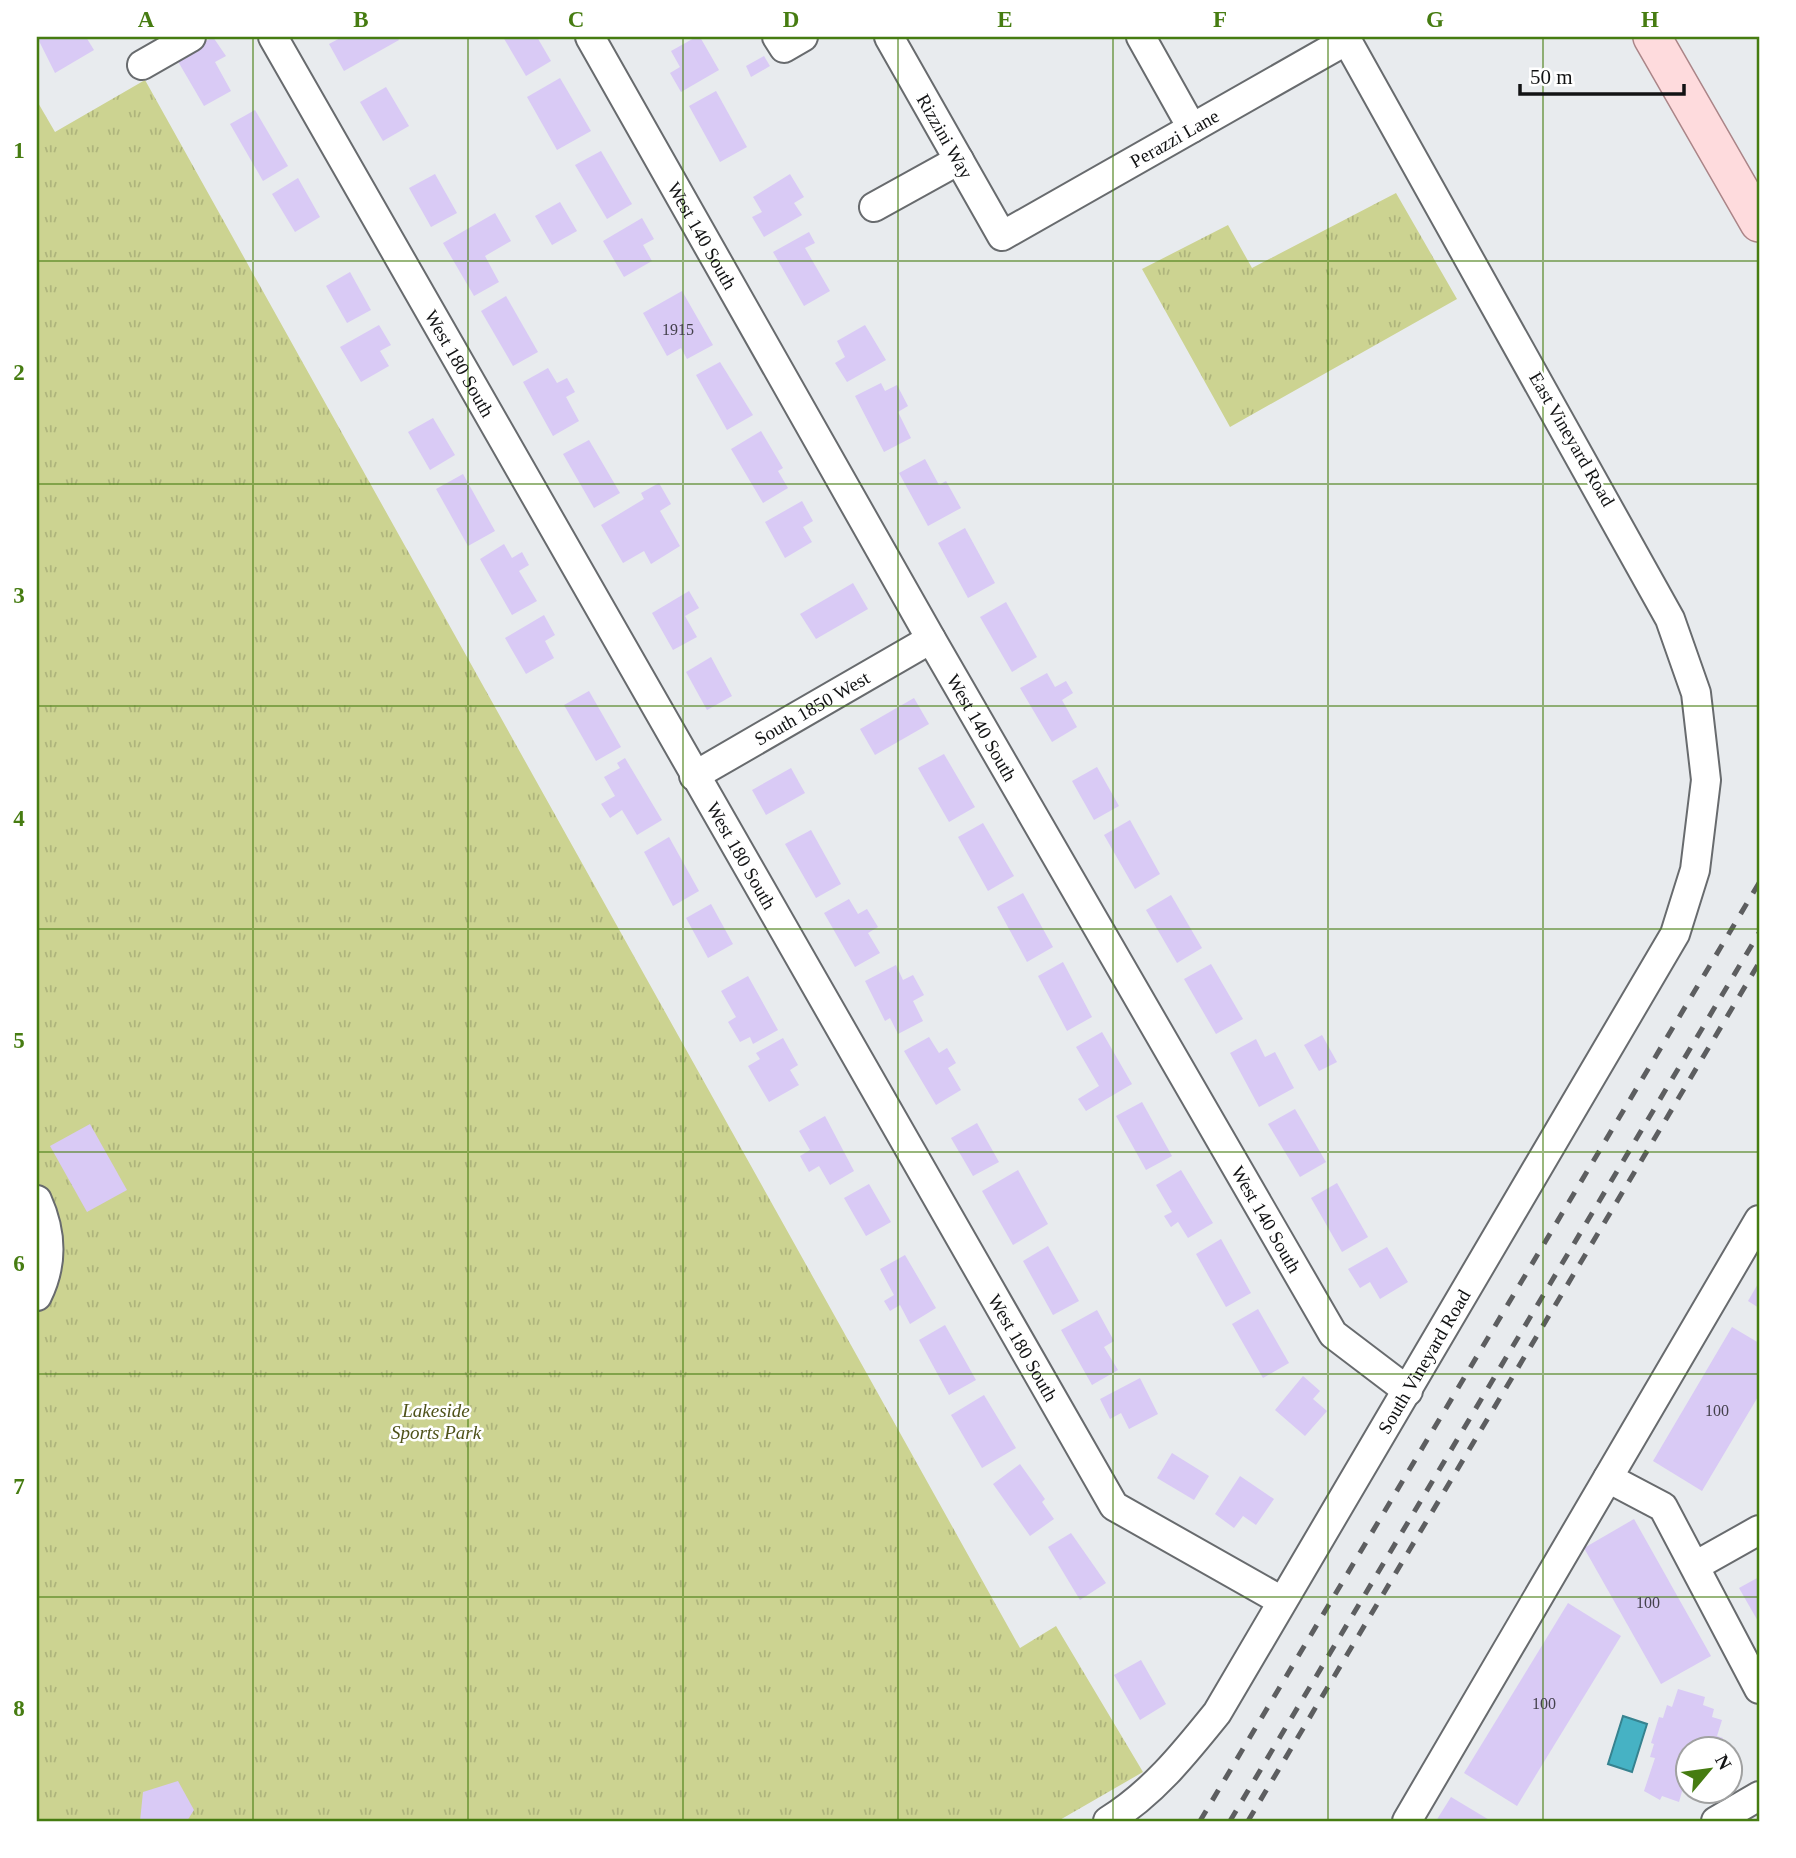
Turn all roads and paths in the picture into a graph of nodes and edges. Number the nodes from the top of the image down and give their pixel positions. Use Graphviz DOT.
graph roads {
  1 [pos="191,37"];
  2 [pos="274,37"];
  3 [pos="590,37"];
  4 [pos="777,37"];
  5 [pos="803,37"];
  6 [pos="1141,37"];
  7 [pos="1652,37"];
  8 [pos="1346,39"];
  9 [pos="899,40"];
  10 [pos="142,65"];
  11 [pos="1192,128"];
  12 [pos="959,160"];
  13 [pos="874,207"];
  14 [pos="1759,223"];
  15 [pos="1002,236"];
  16 [pos="931,639"];
  17 [pos="694,776"];
  18 [pos="1695,870"];
  19 [pos="37,1200"];
  20 [pos="1759,1220"];
  21 [pos="37,1296"];
  22 [pos="1408,1391"];
  23 [pos="1608,1478"];
  24 [pos="1759,1530"];
  25 [pos="1695,1566"];
  26 [pos="1282,1601"];
  27 [pos="1759,1689"];
  28 [pos="1759,1796"];
  29 [pos="1108,1821"];
  30 [pos="1407,1821"];
  31 [pos="1716,1821"];
  1 -- 10 [label="street"];
  2 -- 17 [label="street, West 180 South"];
  3 -- 16 [label="street, West 140 South"];
  4 -- 5 [label="street"];
  6 -- 11 [label="street"];
  7 -- 14 [label="main road"];
  8 -- 11 [label="street, Perazzi Lane"];
  8 -- 18 [label="street, East Vineyard Road"];
  9 -- 12 [label="street, Rizzini Way"];
  11 -- 15 [label="street, Perazzi Lane"];
  12 -- 13 [label="street"];
  12 -- 15 [label="street, Rizzini Way"];
  16 -- 17 [label="street, South 1850 West"];
  16 -- 22 [label="street, West 140 South"];
  17 -- 26 [label="street, West 180 South"];
  18 -- 22 [label="street, South Vineyard Road"];
  19 -- 21 [label="street"];
  20 -- 23 [label="street"];
  22 -- 26 [label="street, South Vineyard Road"];
  23 -- 25 [label="street"];
  23 -- 30 [label="street"];
  24 -- 25 [label="street"];
  25 -- 27 [label="street"];
  26 -- 29 [label="street, South Vineyard Road"];
  28 -- 31 [label="street"];
}
